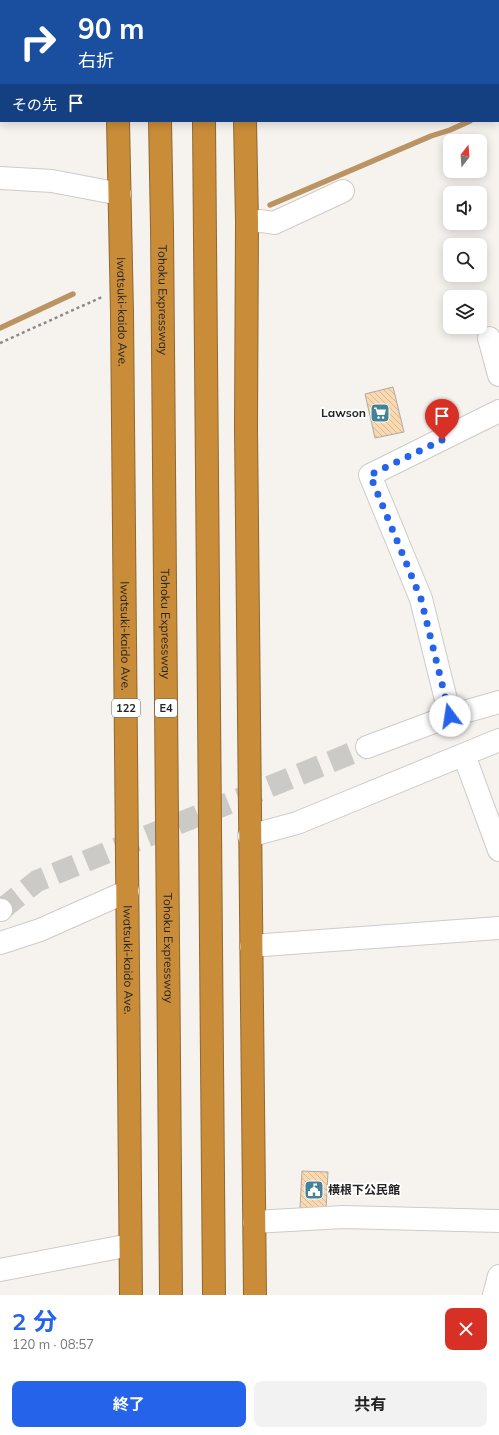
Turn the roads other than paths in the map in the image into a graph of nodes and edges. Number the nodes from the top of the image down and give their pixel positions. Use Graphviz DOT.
graph roads {
  1 [pos="118,122"];
  2 [pos="160,122"];
  3 [pos="204,122"];
  4 [pos="245,122"];
  5 [pos="0,178"];
  6 [pos="343,191"];
  7 [pos="120,194"];
  8 [pos="247,222"];
  9 [pos="489,338"];
  10 [pos="499,375"];
  11 [pos="499,411"];
  12 [pos="499,702"];
  13 [pos="450,716"];
  14 [pos="499,740"];
  15 [pos="367,747"];
  16 [pos="464,755"];
  17 [pos="250,836"];
  18 [pos="499,850"];
  19 [pos="128,891"];
  20 [pos="499,928"];
  21 [pos="0,943"];
  22 [pos="251,946"];
  23 [pos="499,1221"];
  24 [pos="254,1222"];
  25 [pos="130,1245"];
  26 [pos="0,1270"];
  27 [pos="499,1276"];
  28 [pos="131,1295"];
  29 [pos="171,1295"];
  30 [pos="214,1295"];
  31 [pos="255,1295"];
  32 [pos="494,1295"];
  1 -- 7 [label="highway, Iwatsuki-kaido Ave. / 122"];
  2 -- 29 [label="highway, Tohoku Expressway / E4"];
  3 -- 30 [label="highway"];
  4 -- 8 [label="highway"];
  5 -- 7 [label="street"];
  6 -- 8 [label="street"];
  7 -- 19 [label="highway, Iwatsuki-kaido Ave. / 122"];
  8 -- 17 [label="highway"];
  9 -- 10 [label="street"];
  11 -- 13 [label="street"];
  12 -- 13 [label="street"];
  13 -- 15 [label="street"];
  14 -- 16 [label="street"];
  16 -- 17 [label="street"];
  16 -- 18 [label="street"];
  17 -- 22 [label="highway"];
  19 -- 21 [label="street"];
  19 -- 25 [label="highway, Iwatsuki-kaido Ave. / 122"];
  20 -- 22 [label="street"];
  22 -- 24 [label="highway"];
  23 -- 24 [label="street"];
  24 -- 31 [label="highway"];
  25 -- 26 [label="street"];
  25 -- 28 [label="highway, Iwatsuki-kaido Ave. / 122"];
  27 -- 32 [label="street"];
}
